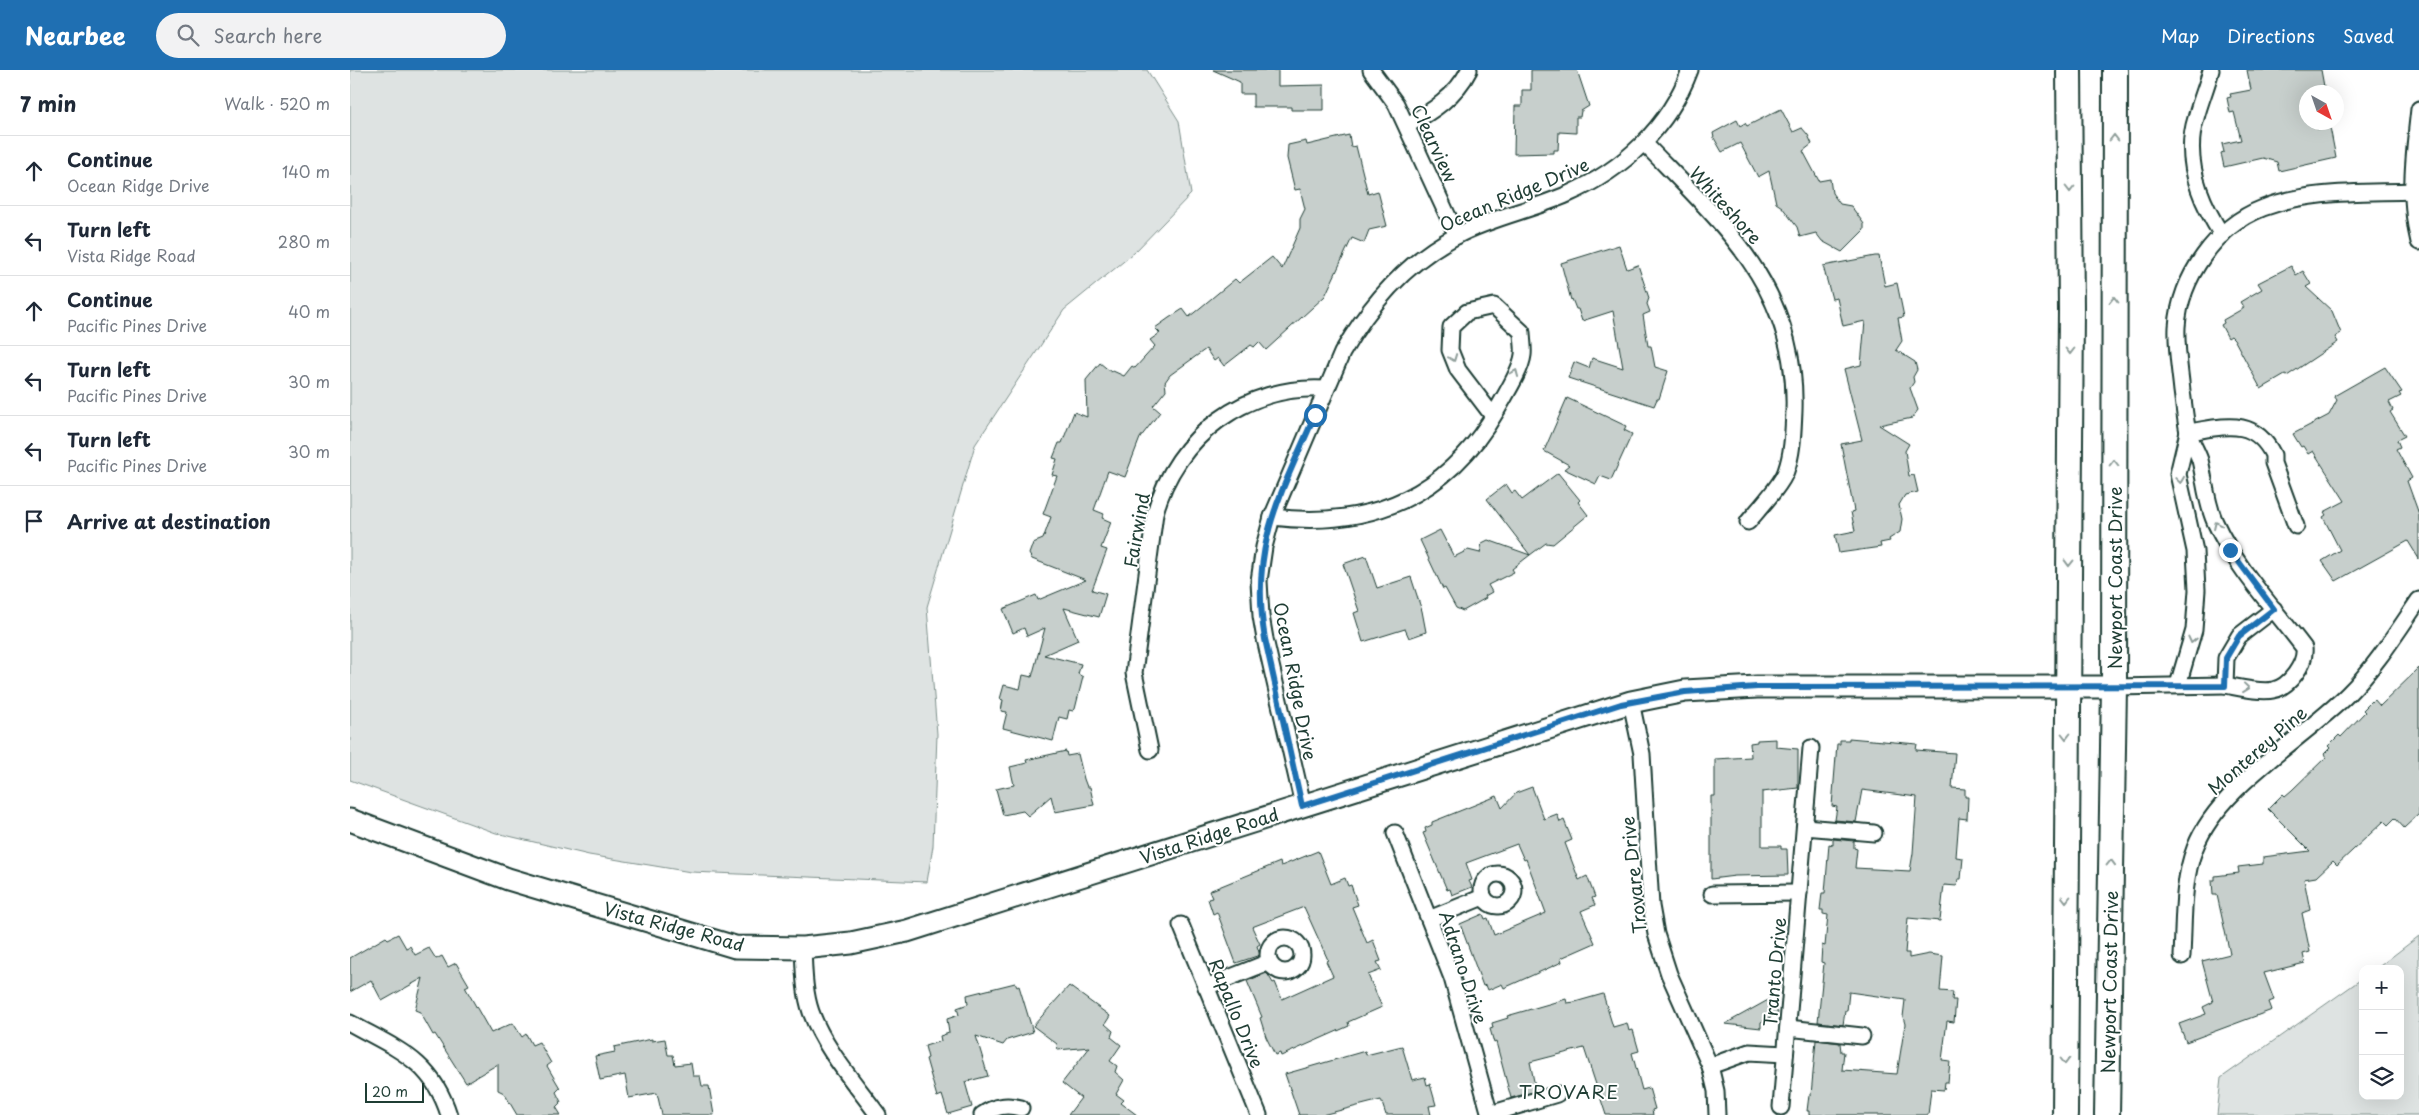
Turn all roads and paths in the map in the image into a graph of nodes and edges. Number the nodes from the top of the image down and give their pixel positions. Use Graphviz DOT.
graph roads {
  1 [pos="1371,70"];
  2 [pos="1469,70"];
  3 [pos="1690,70"];
  4 [pos="2069,70"];
  5 [pos="2114,70"];
  6 [pos="2211,70"];
  7 [pos="2419,109"];
  8 [pos="1407,125"];
  9 [pos="1644,143"];
  10 [pos="2412,191"];
  11 [pos="2222,235"];
  12 [pos="1457,236"];
  13 [pos="2419,242"];
  14 [pos="1326,390"];
  15 [pos="1493,416"];
  16 [pos="2188,432"];
  17 [pos="1272,516"];
  18 [pos="1748,522"];
  19 [pos="2296,526"];
  20 [pos="2419,600"];
  21 [pos="2274,609"];
  22 [pos="2178,685"];
  23 [pos="2225,686"];
  24 [pos="2066,687"];
  25 [pos="2114,687"];
  26 [pos="1631,702"];
  27 [pos="1811,748"];
  28 [pos="1150,750"];
  29 [pos="1302,806"];
  30 [pos="350,820"];
  31 [pos="1805,827"];
  32 [pos="1395,833"];
  33 [pos="1874,833"];
  34 [pos="1799,893"];
  35 [pos="1712,894"];
  36 [pos="1483,897"];
  37 [pos="1429,919"];
  38 [pos="1181,925"];
  39 [pos="803,948"];
  40 [pos="2182,956"];
  41 [pos="1269,962"];
  42 [pos="1206,987"];
  43 [pos="350,1023"];
  44 [pos="1788,1028"];
  45 [pos="1862,1036"];
  46 [pos="1785,1054"];
  47 [pos="1710,1066"];
  48 [pos="1557,1094"];
  49 [pos="1781,1106"];
  50 [pos="1021,1108"];
  51 [pos="1490,1114"];
  52 [pos="449,1115"];
  53 [pos="878,1115"];
  54 [pos="982,1115"];
  55 [pos="1260,1115"];
  56 [pos="1717,1115"];
  57 [pos="2065,1115"];
  58 [pos="2107,1115"];
  1 -- 8 [label="street, Clearview"];
  2 -- 8 [label="street"];
  3 -- 9 [label="street, Ocean Ridge Drive"];
  4 -- 24 [label="main road, one-way"];
  25 -- 5 [label="main road, Newport Coast Drive, one-way"];
  6 -- 11 [label="street"];
  7 -- 10 [label="street"];
  8 -- 12 [label="street, Clearview"];
  9 -- 12 [label="street, Ocean Ridge Drive"];
  9 -- 18 [label="street, Whiteshore"];
  10 -- 11 [label="street"];
  10 -- 13 [label="street"];
  11 -- 16 [label="street"];
  12 -- 14 [label="street, Ocean Ridge Drive"];
  14 -- 17 [label="street, Ocean Ridge Drive"];
  14 -- 28 [label="street, Fairwind"];
  15 -- 15 [label="street, one-way"];
  15 -- 17 [label="street"];
  16 -- 19 [label="street"];
  21 -- 16 [label="street, one-way"];
  16 -- 22 [label="street, one-way"];
  17 -- 29 [label="street, Ocean Ridge Drive"];
  20 -- 40 [label="street, Monterey Pine"];
  21 -- 23 [label="street"];
  23 -- 21 [label="street, one-way"];
  22 -- 23 [label="street"];
  22 -- 25 [label="street"];
  24 -- 25 [label="street, Vista Ridge Road"];
  24 -- 26 [label="street, Vista Ridge Road"];
  24 -- 57 [label="main road, one-way"];
  58 -- 25 [label="main road, Newport Coast Drive, one-way"];
  26 -- 29 [label="street, Vista Ridge Road"];
  26 -- 47 [label="street, Trovare Drive"];
  27 -- 31 [label="street, Tranto Drive"];
  29 -- 39 [label="street, Vista Ridge Road"];
  30 -- 39 [label="street, Vista Ridge Road"];
  31 -- 33 [label="street"];
  31 -- 34 [label="street, Tranto Drive"];
  32 -- 37 [label="street, Adrano Drive"];
  34 -- 35 [label="street, Tranto Drive"];
  34 -- 44 [label="street, Tranto Drive"];
  36 -- 37 [label="street"];
  37 -- 51 [label="street, Adrano Drive"];
  38 -- 42 [label="street, Rapallo Drive"];
  39 -- 53 [label="street"];
  41 -- 42 [label="street"];
  42 -- 55 [label="street, Rapallo Drive"];
  43 -- 52 [label="street"];
  44 -- 45 [label="street"];
  44 -- 46 [label="street, Tranto Drive"];
  46 -- 47 [label="street, Tranto Drive"];
  46 -- 49 [label="street, Tranto Drive"];
  47 -- 56 [label="street, Trovare Drive"];
  48 -- 51 [label="street"];
  50 -- 54 [label="street"];
}
